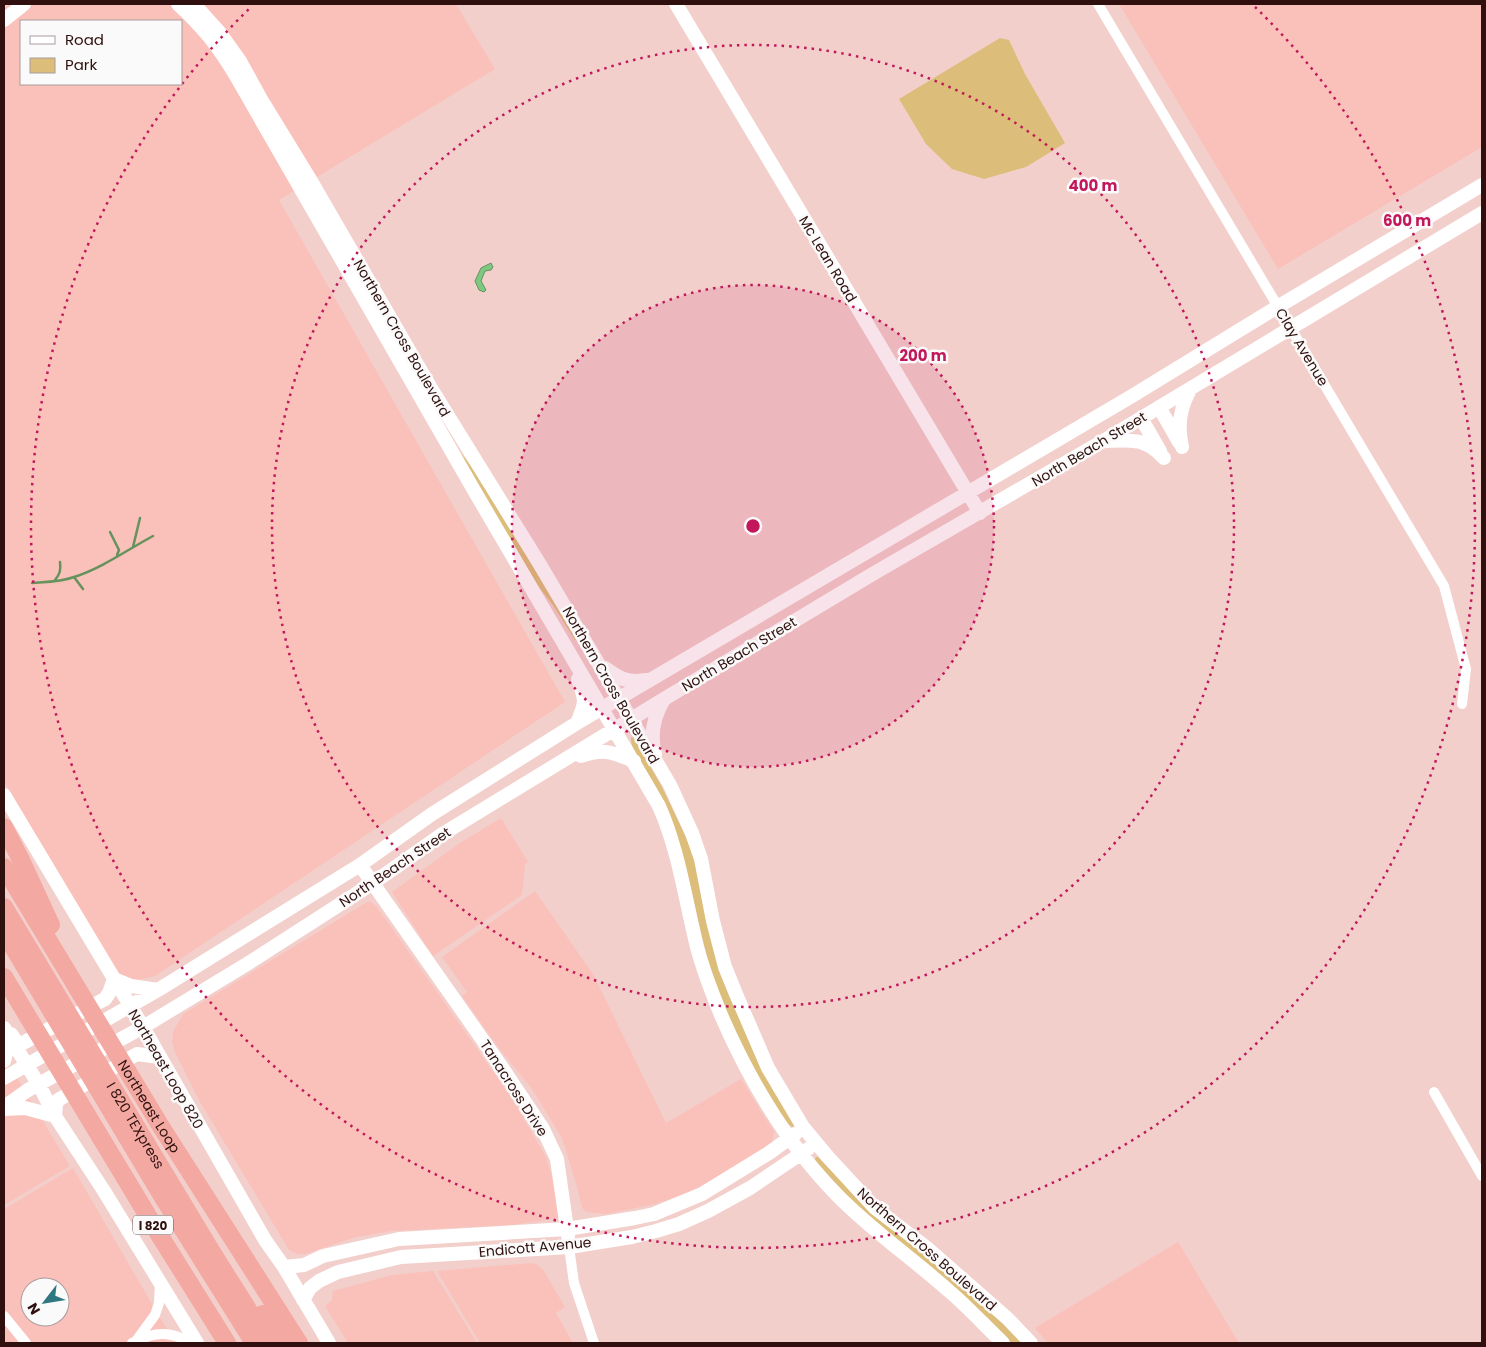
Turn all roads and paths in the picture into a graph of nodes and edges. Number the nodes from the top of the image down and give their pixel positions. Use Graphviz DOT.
graph roads {
  1 [pos="24,4"];
  2 [pos="178,4"];
  3 [pos="194,4"];
  4 [pos="676,4"];
  5 [pos="1098,4"];
  6 [pos="4,20"];
  7 [pos="1482,185"];
  8 [pos="1482,213"];
  9 [pos="1278,306"];
  10 [pos="1291,328"];
  11 [pos="417,378"];
  12 [pos="1191,387"];
  13 [pos="1159,407"];
  14 [pos="1141,418"];
  15 [pos="1103,441"];
  16 [pos="968,492"];
  17 [pos="980,513"];
  18 [pos="576,664"];
  19 [pos="600,664"];
  20 [pos="655,678"];
  21 [pos="620,698"];
  22 [pos="664,699"];
  23 [pos="1462,704"];
  24 [pos="603,708"];
  25 [pos="632,719"];
  26 [pos="577,723"];
  27 [pos="616,729"];
  28 [pos="634,761"];
  29 [pos="656,762"];
  30 [pos="554,766"];
  31 [pos="4,795"];
  32 [pos="4,827"];
  33 [pos="360,865"];
  34 [pos="4,867"];
  35 [pos="373,883"];
  36 [pos="4,907"];
  37 [pos="4,932"];
  38 [pos="4,978"];
  39 [pos="114,979"];
  40 [pos="158,990"];
  41 [pos="83,999"];
  42 [pos="130,1006"];
  43 [pos="61,1015"];
  44 [pos="4,1027"];
  45 [pos="143,1027"];
  46 [pos="4,1043"];
  47 [pos="159,1057"];
  48 [pos="4,1061"];
  49 [pos="26,1064"];
  50 [pos="4,1078"];
  51 [pos="101,1082"];
  52 [pos="39,1085"];
  53 [pos="1434,1092"];
  54 [pos="4,1108"];
  55 [pos="55,1116"];
  56 [pos="803,1127"];
  57 [pos="788,1138"];
  58 [pos="816,1143"];
  59 [pos="801,1155"];
  60 [pos="1482,1176"];
  61 [pos="567,1229"];
  62 [pos="399,1239"];
  63 [pos="569,1247"];
  64 [pos="210,1249"];
  65 [pos="402,1257"];
  66 [pos="284,1267"];
  67 [pos="160,1283"];
  68 [pos="303,1300"];
  69 [pos="4,1316"];
  70 [pos="134,1342"];
  71 [pos="26,1343"];
  72 [pos="196,1343"];
  73 [pos="227,1343"];
  74 [pos="254,1343"];
  75 [pos="269,1343"];
  76 [pos="285,1343"];
  77 [pos="299,1343"];
  78 [pos="329,1343"];
  79 [pos="594,1343"];
  80 [pos="1003,1343"];
  81 [pos="1031,1343"];
  1 -- 6 [label="main road"];
  2 -- 11 [label="main road, Northern Cross Boulevard"];
  3 -- 11 [label="main road, Northern Cross Boulevard"];
  4 -- 16 [label="main road, Mc Lean Road"];
  5 -- 9 [label="street, Clay Avenue"];
  7 -- 9 [label="main road, North Beach Street"];
  8 -- 10 [label="main road, North Beach Street"];
  9 -- 10 [label="street, Clay Avenue"];
  9 -- 16 [label="main road, North Beach Street"];
  10 -- 12 [label="main road, North Beach Street"];
  10 -- 23 [label="street, Clay Avenue"];
  11 -- 18 [label="main road, Northern Cross Boulevard"];
  11 -- 19 [label="main road, Northern Cross Boulevard"];
  12 -- 13 [label="main road, North Beach Street"];
  12 -- 13 [label="main road"];
  13 -- 14 [label="main road, North Beach Street"];
  14 -- 15 [label="main road, North Beach Street"];
  14 -- 15 [label="main road"];
  15 -- 17 [label="main road, North Beach Street"];
  16 -- 17 [label="main road, Mc Lean Road"];
  16 -- 20 [label="main road, North Beach Street"];
  17 -- 22 [label="main road, North Beach Street"];
  18 -- 24 [label="main road, Northern Cross Boulevard"];
  18 -- 26 [label="main road"];
  19 -- 20 [label="main road"];
  19 -- 21 [label="main road, Northern Cross Boulevard"];
  20 -- 21 [label="main road, North Beach Street"];
  21 -- 24 [label="main road, North Beach Street"];
  21 -- 25 [label="main road, Northern Cross Boulevard"];
  22 -- 25 [label="main road, North Beach Street"];
  22 -- 29 [label="main road"];
  24 -- 26 [label="main road, North Beach Street"];
  24 -- 27 [label="main road, Northern Cross Boulevard"];
  25 -- 27 [label="main road, North Beach Street"];
  25 -- 29 [label="main road, Northern Cross Boulevard"];
  26 -- 33 [label="main road, North Beach Street"];
  27 -- 28 [label="main road, Northern Cross Boulevard"];
  27 -- 30 [label="main road, North Beach Street"];
  28 -- 30 [label="main road"];
  28 -- 57 [label="main road, Northern Cross Boulevard"];
  29 -- 56 [label="main road, Northern Cross Boulevard"];
  30 -- 35 [label="main road, North Beach Street"];
  31 -- 39 [label="main road, Northeast Loop 820"];
  32 -- 41 [label="highway"];
  33 -- 35 [label="main road, Tanacross Drive"];
  33 -- 40 [label="main road, North Beach Street"];
  34 -- 41 [label="highway, Northeast Loop"];
  35 -- 45 [label="main road, North Beach Street"];
  35 -- 61 [label="main road, Tanacross Drive"];
  36 -- 43 [label="highway, I 820 TEXpress"];
  37 -- 43 [label="highway, I 820 TEXpress"];
  38 -- 73 [label="highway, I 820"];
  39 -- 40 [label="main road"];
  39 -- 42 [label="main road, Northeast Loop 820"];
  39 -- 44 [label="main road"];
  40 -- 42 [label="main road, North Beach Street"];
  41 -- 77 [label="highway, Northeast Loop"];
  42 -- 45 [label="main road, Northeast Loop 820"];
  42 -- 49 [label="main road, North Beach Street"];
  43 -- 51 [label="highway, I 820 TEXpress"];
  44 -- 49 [label="main road"];
  45 -- 47 [label="main road, Northeast Loop 820"];
  45 -- 52 [label="main road, North Beach Street"];
  46 -- 48 [label="main road"];
  47 -- 55 [label="main road"];
  47 -- 66 [label="main road, Northeast Loop 820"];
  49 -- 50 [label="main road, North Beach Street"];
  49 -- 52 [label="main road"];
  51 -- 64 [label="highway, I 820 TEXpress"];
  51 -- 74 [label="highway, I 820 TEXpress"];
  52 -- 54 [label="main road, North Beach Street"];
  52 -- 55 [label="main road"];
  53 -- 60 [label="street"];
  54 -- 55 [label="main road"];
  55 -- 67 [label="main road"];
  56 -- 57 [label="main road, Endicott Avenue"];
  56 -- 58 [label="main road, Northern Cross Boulevard"];
  57 -- 59 [label="main road, Northern Cross Boulevard"];
  57 -- 61 [label="main road, Endicott Avenue"];
  58 -- 59 [label="main road, Endicott Avenue"];
  58 -- 81 [label="main road, Northern Cross Boulevard"];
  59 -- 63 [label="main road, Endicott Avenue"];
  59 -- 80 [label="main road, Northern Cross Boulevard"];
  61 -- 62 [label="main road, Endicott Avenue"];
  61 -- 63 [label="main road, Tanacross Drive"];
  62 -- 65 [label="main road"];
  62 -- 66 [label="main road, Endicott Avenue"];
  63 -- 65 [label="main road, Endicott Avenue"];
  63 -- 79 [label="street, Tanacross Drive"];
  64 -- 75 [label="highway, I 820 TEXpress"];
  64 -- 76 [label="highway"];
  65 -- 68 [label="main road, Endicott Avenue"];
  66 -- 68 [label="main road, Northeast Loop 820"];
  67 -- 70 [label="street"];
  67 -- 72 [label="main road"];
  68 -- 78 [label="main road, Northeast Loop 820"];
  69 -- 71 [label="street"];
  70 -- 72 [label="street"];
}
